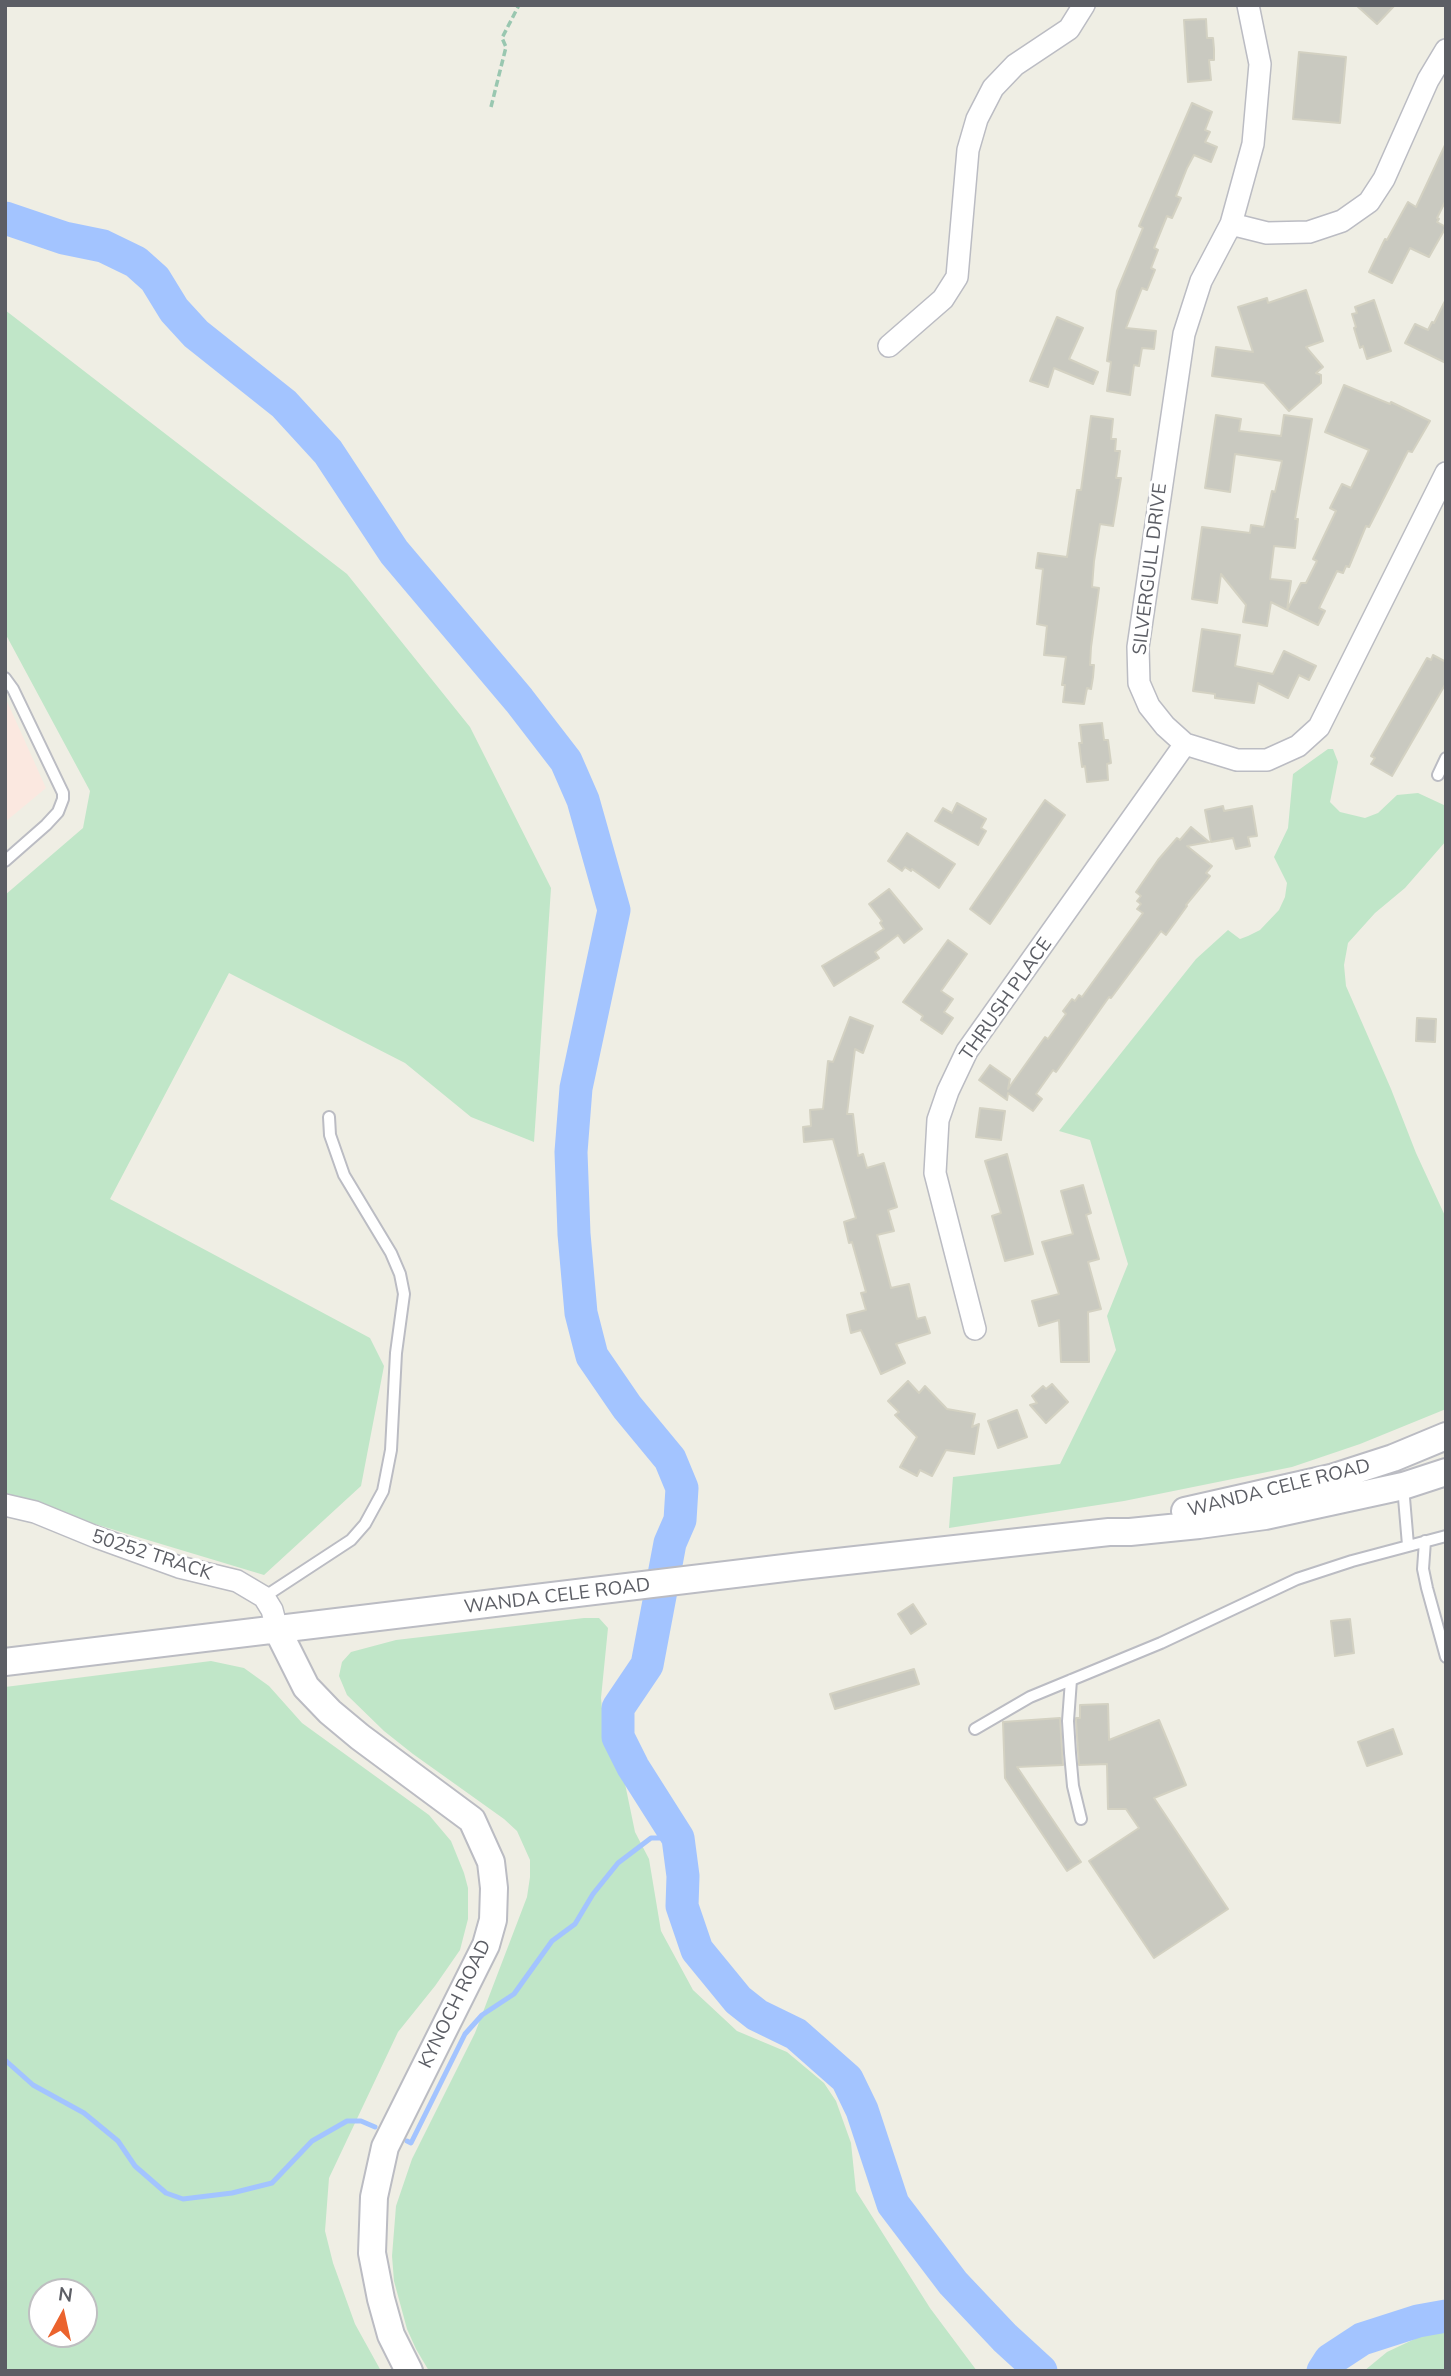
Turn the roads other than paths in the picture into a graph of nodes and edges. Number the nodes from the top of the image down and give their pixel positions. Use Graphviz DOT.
graph roads {
  1 [pos="1084,5"];
  2 [pos="1248,5"];
  3 [pos="1446,50"];
  4 [pos="1231,224"];
  5 [pos="889,346"];
  6 [pos="1446,473"];
  7 [pos="5,678"];
  8 [pos="1185,744"];
  9 [pos="1446,758"];
  10 [pos="1438,775"];
  11 [pos="5,861"];
  12 [pos="329,1117"];
  13 [pos="975,1329"];
  14 [pos="1446,1436"];
  15 [pos="1443,1474"];
  16 [pos="1403,1486"];
  17 [pos="5,1505"];
  18 [pos="1109,1532"];
  19 [pos="1446,1536"];
  20 [pos="1425,1541"];
  21 [pos="1408,1545"];
  22 [pos="264,1597"];
  23 [pos="277,1629"];
  24 [pos="1446,1657"];
  25 [pos="5,1662"];
  26 [pos="1071,1680"];
  27 [pos="975,1729"];
  28 [pos="1082,1819"];
  29 [pos="409,2371"];
  1 -- 5 [label="street"];
  2 -- 4 [label="street, SILVERGULL DRIVE"];
  3 -- 4 [label="street"];
  4 -- 8 [label="street, SILVERGULL DRIVE"];
  6 -- 8 [label="street, SILVERGULL DRIVE"];
  7 -- 11 [label="lane"];
  8 -- 13 [label="street, THRUSH PLACE"];
  9 -- 10 [label="lane"];
  12 -- 22 [label="lane"];
  14 -- 18 [label="street, WANDA CELE ROAD"];
  15 -- 16 [label="street, WANDA CELE ROAD"];
  16 -- 18 [label="street, WANDA CELE ROAD"];
  16 -- 21 [label="lane"];
  17 -- 22 [label="street, 50252 TRACK"];
  18 -- 23 [label="street, WANDA CELE ROAD"];
  19 -- 20 [label="lane"];
  20 -- 21 [label="lane"];
  20 -- 24 [label="lane"];
  21 -- 26 [label="lane"];
  22 -- 23 [label="street"];
  23 -- 25 [label="street, WANDA CELE ROAD"];
  23 -- 29 [label="street, KYNOCH ROAD"];
  26 -- 27 [label="lane"];
  26 -- 28 [label="lane"];
}
